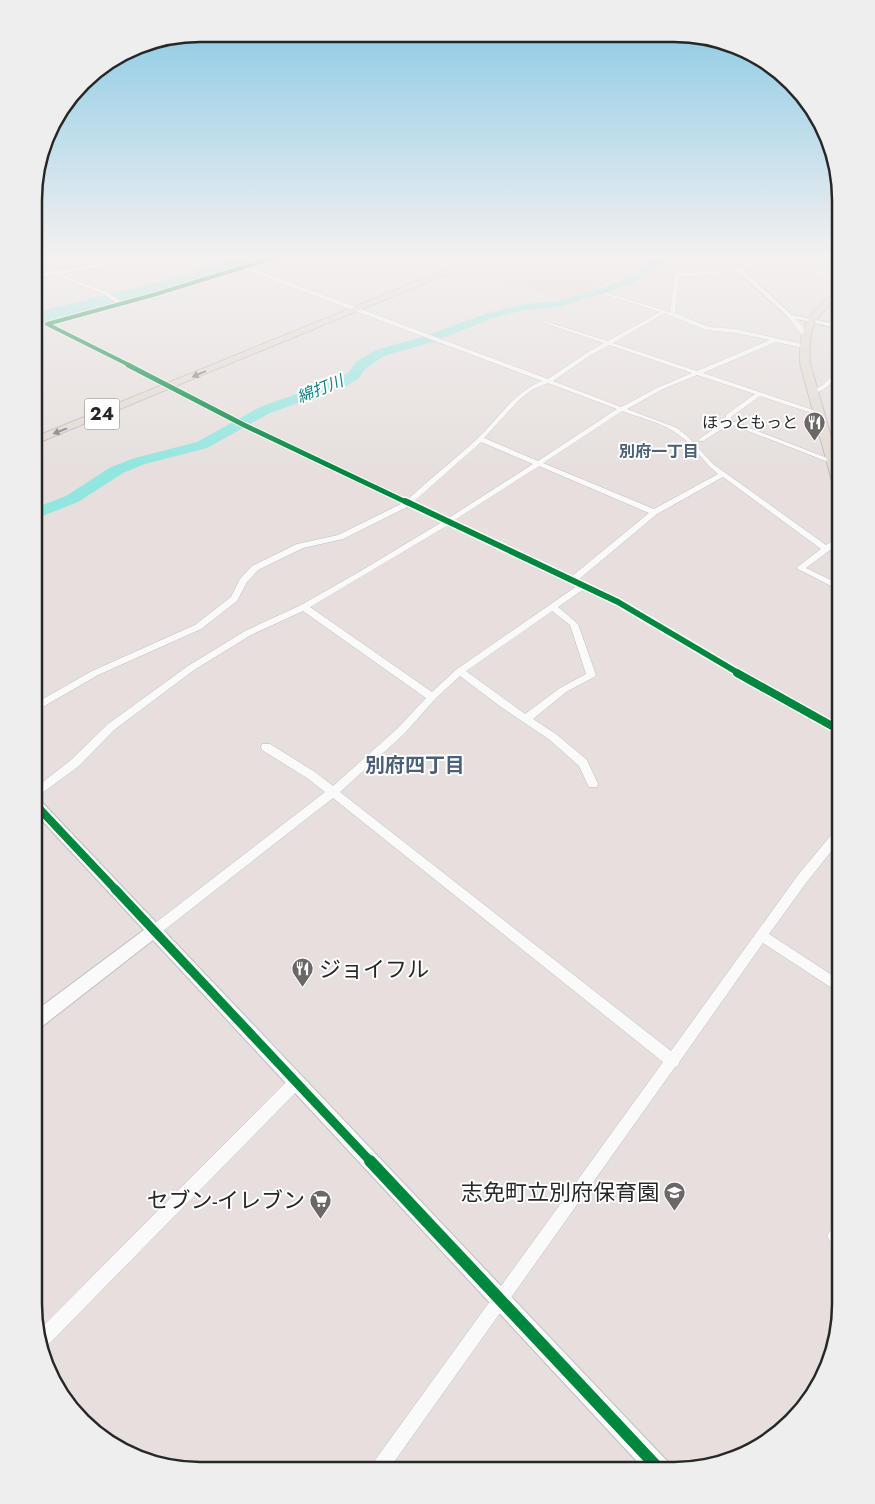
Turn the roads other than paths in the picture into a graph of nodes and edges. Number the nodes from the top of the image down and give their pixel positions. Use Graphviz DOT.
graph roads {
  1 [pos="53,327"];
  2 [pos="291,327"];
  3 [pos="313,327"];
  4 [pos="402,327"];
  5 [pos="561,327"];
  6 [pos="636,327"];
  7 [pos="703,327"];
  8 [pos="800,327"];
  9 [pos="807,327"];
  10 [pos="804,334"];
  11 [pos="775,340"];
  12 [pos="608,343"];
  13 [pos="804,346"];
  14 [pos="699,373"];
  15 [pos="832,379"];
  16 [pos="159,381"];
  17 [pos="548,382"];
  18 [pos="170,386"];
  19 [pos="813,392"];
  20 [pos="759,394"];
  21 [pos="620,410"];
  22 [pos="820,414"];
  23 [pos="729,422"];
  24 [pos="42,427"];
  25 [pos="42,438"];
  26 [pos="480,438"];
  27 [pos="701,440"];
  28 [pos="832,454"];
  29 [pos="538,463"];
  30 [pos="832,465"];
  31 [pos="723,474"];
  32 [pos="407,504"];
  33 [pos="654,512"];
  34 [pos="446,521"];
  35 [pos="832,545"];
  36 [pos="275,547"];
  37 [pos="826,549"];
  38 [pos="284,553"];
  39 [pos="573,580"];
  40 [pos="832,584"];
  41 [pos="582,586"];
  42 [pos="304,607"];
  43 [pos="554,608"];
  44 [pos="460,671"];
  45 [pos="432,697"];
  46 [pos="42,704"];
  47 [pos="526,719"];
  48 [pos="832,727"];
  49 [pos="266,747"];
  50 [pos="593,784"];
  51 [pos="42,789"];
  52 [pos="333,792"];
  53 [pos="42,812"];
  54 [pos="832,842"];
  55 [pos="154,931"];
  56 [pos="762,936"];
  57 [pos="832,982"];
  58 [pos="42,1016"];
  59 [pos="673,1061"];
  60 [pos="296,1082"];
  61 [pos="500,1300"];
  62 [pos="46,1335"];
  63 [pos="384,1462"];
  64 [pos="652,1462"];
  1 -- 16 [label="street"];
  2 -- 16 [label="main road, 24"];
  3 -- 18 [label="main road, 24, one-way"];
  4 -- 17 [label="street"];
  5 -- 12 [label="street"];
  6 -- 12 [label="street"];
  7 -- 11 [label="street"];
  8 -- 10 [label="street"];
  9 -- 10 [label="main road"];
  10 -- 13 [label="main road"];
  11 -- 13 [label="street"];
  11 -- 14 [label="street"];
  12 -- 14 [label="street"];
  12 -- 17 [label="street"];
  13 -- 19 [label="main road"];
  14 -- 20 [label="street"];
  14 -- 21 [label="street"];
  15 -- 19 [label="street"];
  16 -- 18 [label="street"];
  16 -- 24 [label="main road, 24"];
  17 -- 21 [label="street"];
  17 -- 26 [label="street"];
  18 -- 25 [label="main road, 24, one-way"];
  18 -- 32 [label="street"];
  19 -- 22 [label="main road"];
  20 -- 22 [label="street"];
  20 -- 23 [label="street"];
  21 -- 29 [label="street"];
  21 -- 31 [label="street"];
  22 -- 28 [label="main road"];
  23 -- 27 [label="street"];
  23 -- 30 [label="street"];
  26 -- 29 [label="street"];
  26 -- 32 [label="street"];
  29 -- 33 [label="street"];
  29 -- 34 [label="street"];
  31 -- 33 [label="street"];
  31 -- 37 [label="street"];
  32 -- 34 [label="street"];
  32 -- 38 [label="street"];
  33 -- 39 [label="street"];
  34 -- 39 [label="street"];
  34 -- 42 [label="street"];
  35 -- 37 [label="street"];
  36 -- 38 [label="street"];
  37 -- 40 [label="street"];
  38 -- 46 [label="street"];
  39 -- 41 [label="street"];
  41 -- 43 [label="street"];
  41 -- 48 [label="street"];
  42 -- 45 [label="street"];
  42 -- 51 [label="street"];
  43 -- 44 [label="street"];
  43 -- 47 [label="street"];
  44 -- 45 [label="street"];
  44 -- 47 [label="street"];
  45 -- 52 [label="street"];
  47 -- 50 [label="street"];
  49 -- 52 [label="street"];
  52 -- 55 [label="street"];
  52 -- 59 [label="street"];
  53 -- 55 [label="street"];
  54 -- 56 [label="street"];
  55 -- 58 [label="street"];
  55 -- 60 [label="street"];
  56 -- 57 [label="street"];
  56 -- 59 [label="street"];
  59 -- 61 [label="street"];
  60 -- 61 [label="street"];
  60 -- 62 [label="street"];
  61 -- 63 [label="street"];
  61 -- 64 [label="street"];
}
